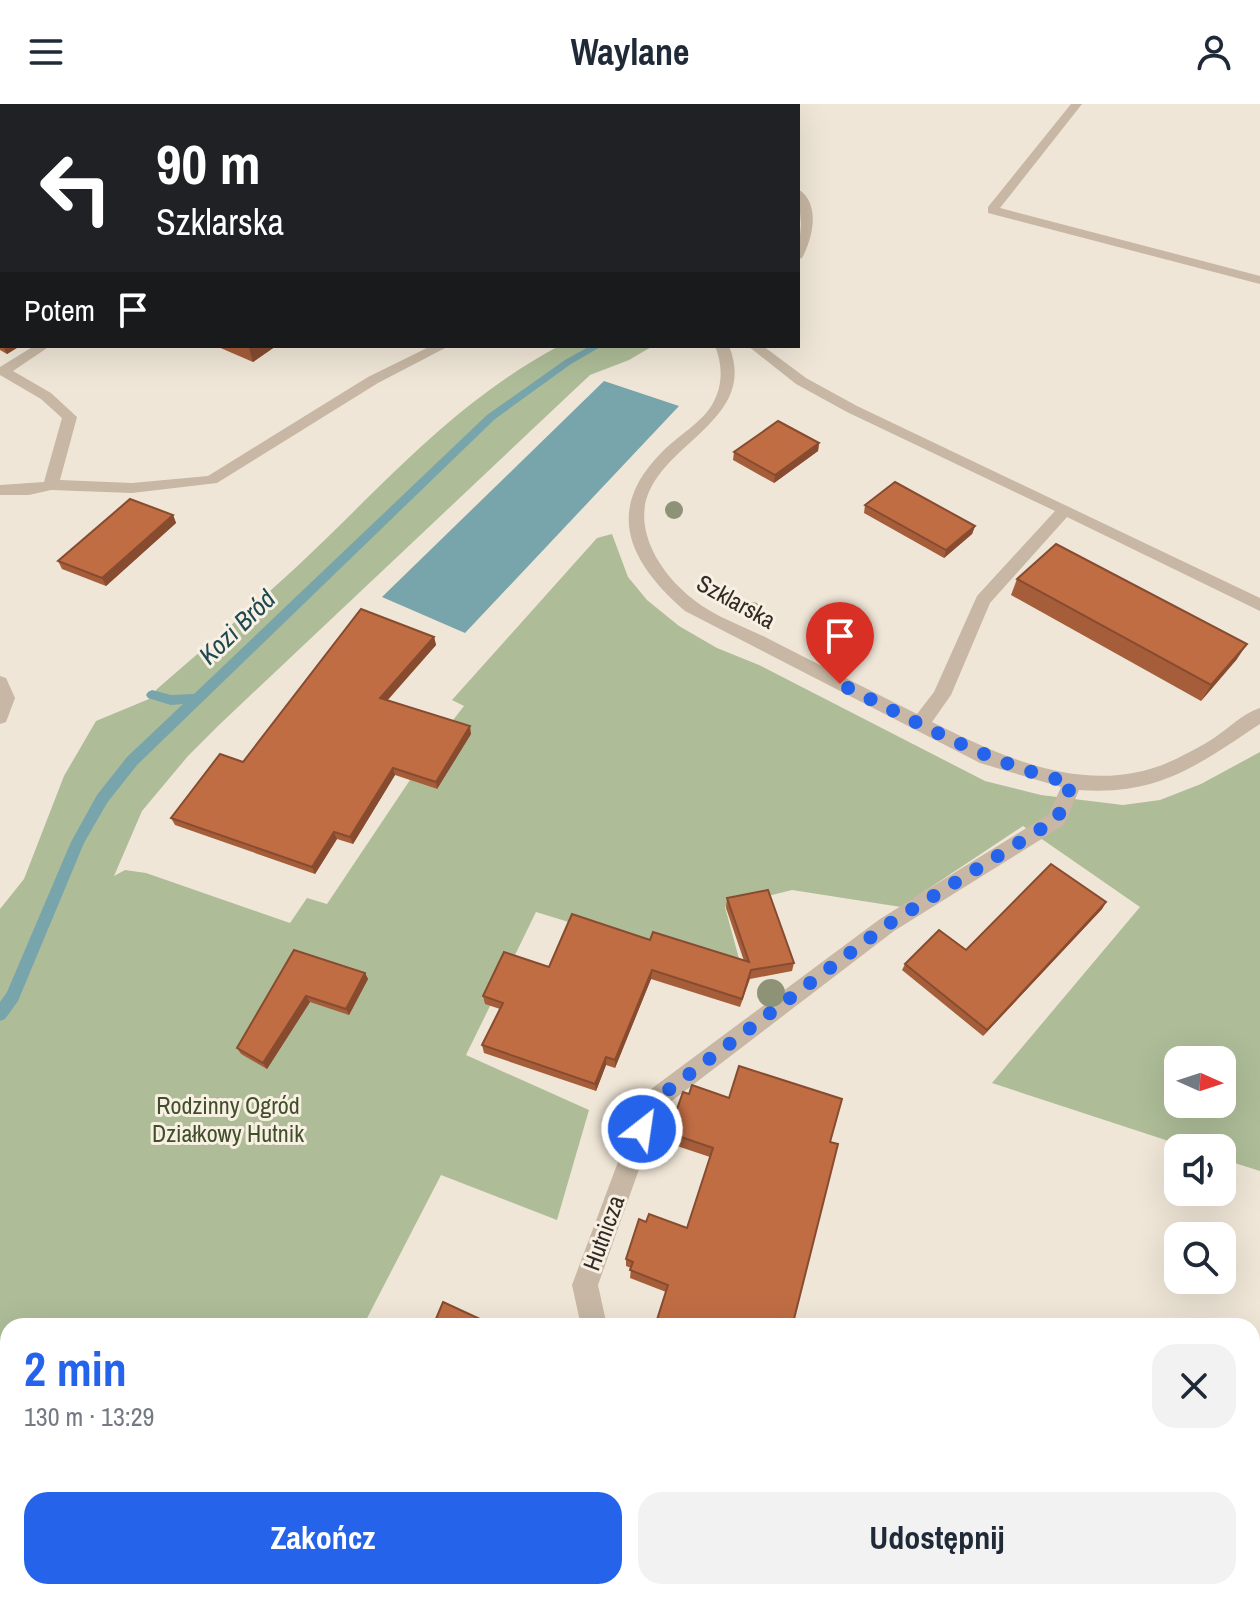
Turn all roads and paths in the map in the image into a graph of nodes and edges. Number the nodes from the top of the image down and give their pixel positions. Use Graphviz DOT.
graph roads {
  1 [pos="1077,104"];
  2 [pos="800,198"];
  3 [pos="800,251"];
  4 [pos="1260,280"];
  5 [pos="40,348"];
  6 [pos="438,348"];
  7 [pos="723,348"];
  8 [pos="757,348"];
  9 [pos="51,485"];
  10 [pos="0,490"];
  11 [pos="1065,510"];
  12 [pos="1260,605"];
  13 [pos="0,683"];
  14 [pos="1260,715"];
  15 [pos="0,717"];
  16 [pos="920,724"];
  17 [pos="1072,783"];
  18 [pos="592,1318"];
  1 -- 4 [label="street"];
  2 -- 3 [label="street"];
  5 -- 9 [label="street"];
  6 -- 9 [label="street"];
  7 -- 16 [label="street, Szklarska"];
  8 -- 11 [label="street"];
  9 -- 10 [label="street"];
  11 -- 12 [label="street"];
  11 -- 16 [label="street"];
  13 -- 15 [label="street"];
  14 -- 17 [label="street, Szklarska"];
  16 -- 17 [label="street, Szklarska"];
  17 -- 18 [label="street, Hutnicza"];
}
